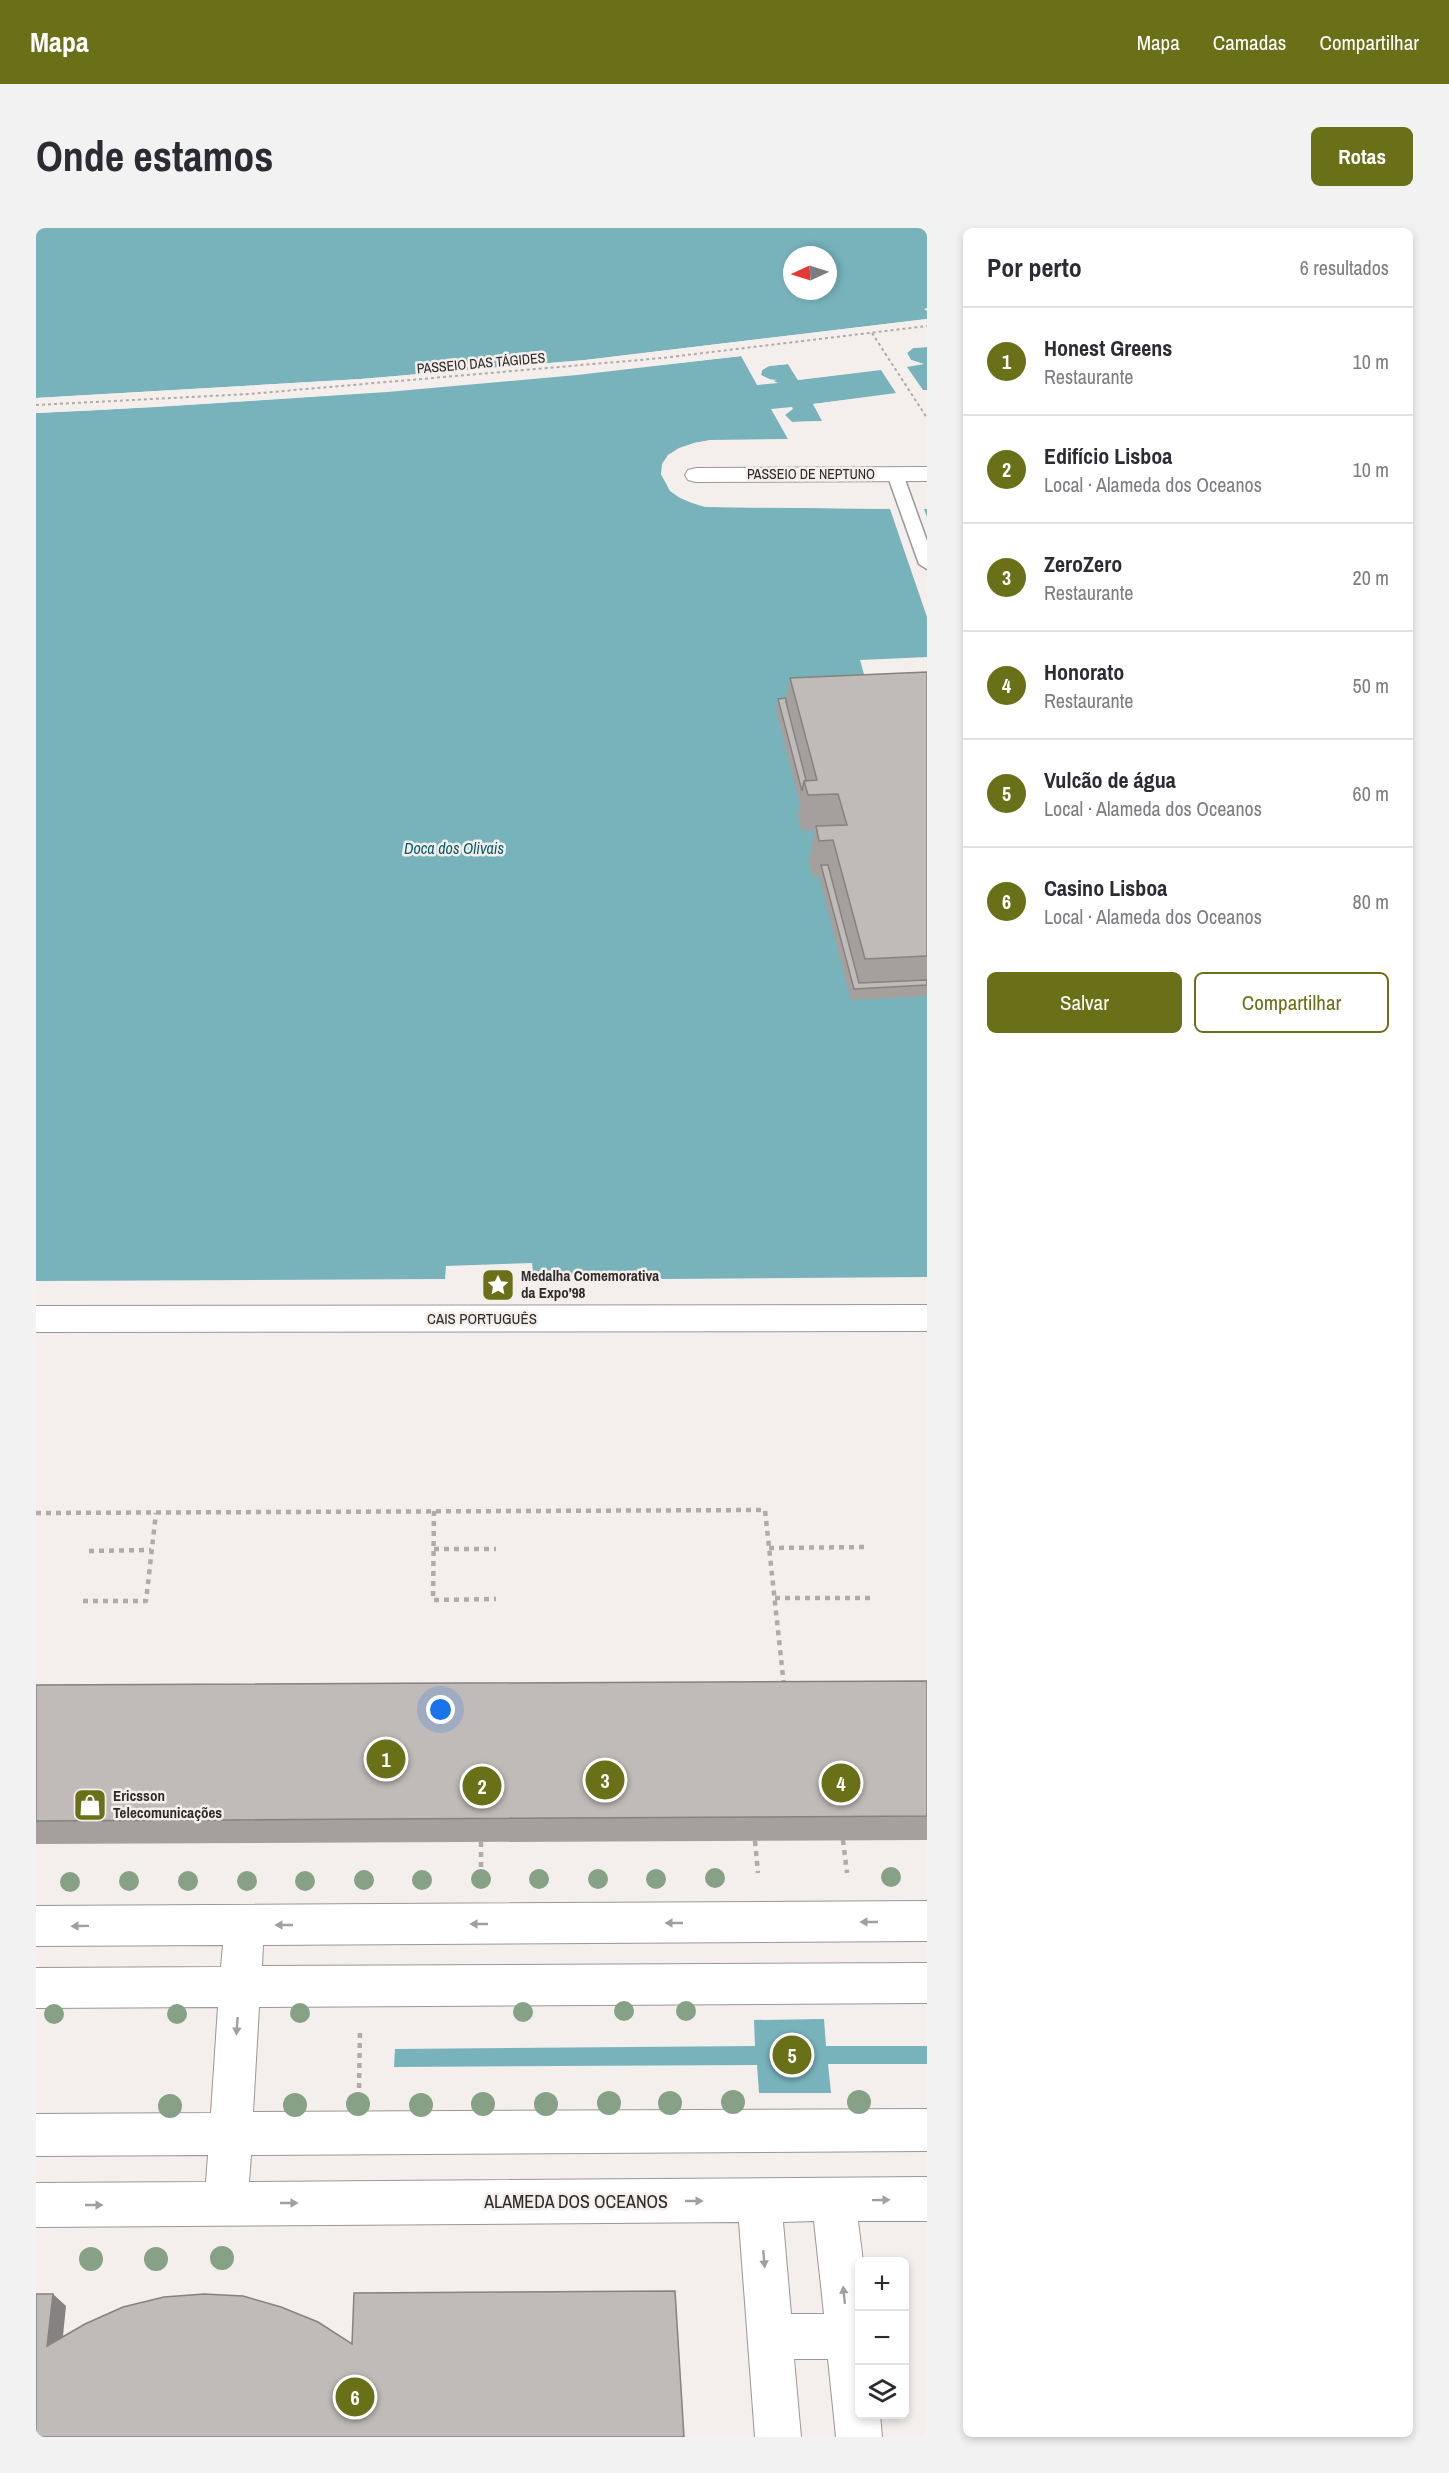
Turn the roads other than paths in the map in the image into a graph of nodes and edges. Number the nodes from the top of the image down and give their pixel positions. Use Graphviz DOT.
graph roads {
  1 [pos="895,474"];
  2 [pos="927,474"];
  3 [pos="696,475"];
  4 [pos="927,564"];
  5 [pos="927,1318"];
  6 [pos="36,1319"];
  7 [pos="927,1921"];
  8 [pos="244,1925"];
  9 [pos="36,1926"];
  10 [pos="927,1983"];
  11 [pos="240,1987"];
  12 [pos="36,1988"];
  13 [pos="927,2130"];
  14 [pos="230,2134"];
  15 [pos="36,2135"];
  16 [pos="927,2199"];
  17 [pos="834,2200"];
  18 [pos="759,2201"];
  19 [pos="226,2204"];
  20 [pos="36,2205"];
  21 [pos="848,2336"];
  22 [pos="770,2337"];
  23 [pos="778,2437"];
  24 [pos="859,2437"];
  1 -- 2 [label="street, PASSEIO DE NEPTUNO"];
  1 -- 3 [label="street, PASSEIO DE NEPTUNO"];
  1 -- 4 [label="lane"];
  5 -- 6 [label="street, CAIS PORTUGUÊS"];
  7 -- 8 [label="street, one-way"];
  8 -- 9 [label="street, one-way"];
  8 -- 11 [label="street"];
  10 -- 11 [label="street"];
  11 -- 12 [label="street"];
  11 -- 14 [label="street, one-way"];
  13 -- 14 [label="street"];
  14 -- 15 [label="street"];
  14 -- 19 [label="street"];
  17 -- 16 [label="street, ALAMEDA DOS OCEANOS, one-way"];
  17 -- 18 [label="street, ALAMEDA DOS OCEANOS"];
  21 -- 17 [label="street, one-way"];
  19 -- 18 [label="street, ALAMEDA DOS OCEANOS, one-way"];
  18 -- 22 [label="street, one-way"];
  20 -- 19 [label="street, ALAMEDA DOS OCEANOS, one-way"];
  21 -- 22 [label="street"];
  21 -- 24 [label="street"];
  22 -- 23 [label="street"];
}
